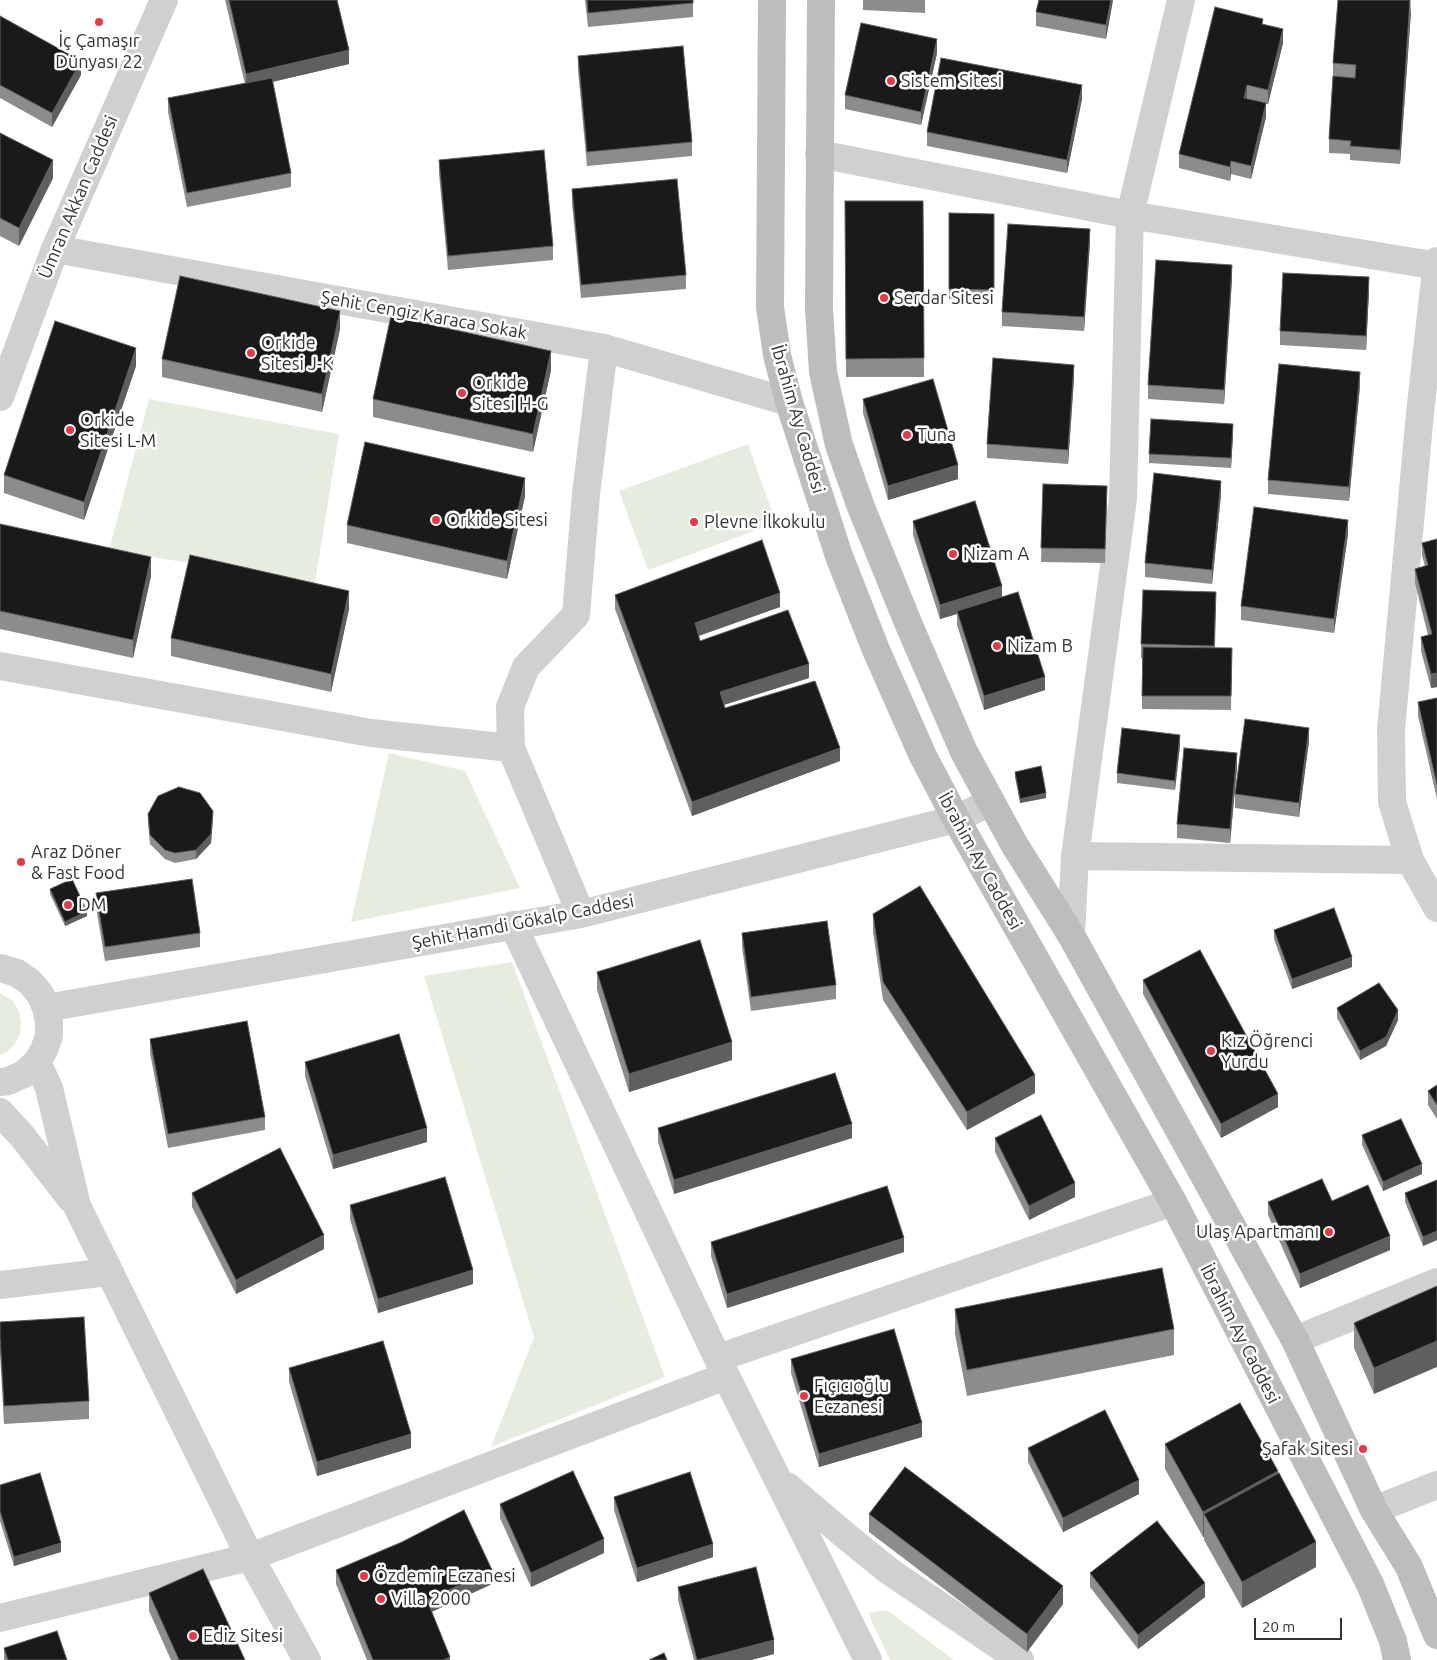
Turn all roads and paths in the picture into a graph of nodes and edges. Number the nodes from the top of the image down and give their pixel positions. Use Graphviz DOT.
graph roads {
  1 [pos="164,0"];
  2 [pos="772,0"];
  3 [pos="821,0"];
  4 [pos="1181,0"];
  5 [pos="819,154"];
  6 [pos="1130,215"];
  7 [pos="55,249"];
  8 [pos="1437,261"];
  9 [pos="1437,266"];
  10 [pos="604,348"];
  11 [pos="2,381"];
  12 [pos="789,402"];
  13 [pos="0,666"];
  14 [pos="511,748"];
  15 [pos="991,802"];
  16 [pos="956,819"];
  17 [pos="1075,856"];
  18 [pos="1410,860"];
  19 [pos="1437,908"];
  20 [pos="581,914"];
  21 [pos="513,925"];
  22 [pos="1071,935"];
  23 [pos="0,966"];
  24 [pos="46,1008"];
  25 [pos="37,1062"];
  26 [pos="0,1082"];
  27 [pos="0,1112"];
  28 [pos="1173,1202"];
  29 [pos="77,1206"];
  30 [pos="108,1272"];
  31 [pos="1437,1282"];
  32 [pos="0,1284"];
  33 [pos="1296,1340"];
  34 [pos="722,1367"];
  35 [pos="777,1477"];
  36 [pos="1437,1485"];
  37 [pos="1374,1510"];
  38 [pos="250,1557"];
  39 [pos="0,1618"];
  40 [pos="1437,1636"];
  41 [pos="307,1660"];
  42 [pos="868,1660"];
  43 [pos="1020,1660"];
  44 [pos="1397,1660"];
  1 -- 7 [label="street, Ümran Akkan Caddesi"];
  2 -- 12 [label="main road, İbrahim Ay Caddesi"];
  3 -- 5 [label="main road, İbrahim Ay Caddesi"];
  4 -- 6 [label="street"];
  5 -- 6 [label="street"];
  5 -- 15 [label="main road, İbrahim Ay Caddesi"];
  6 -- 9 [label="street"];
  6 -- 17 [label="street"];
  7 -- 10 [label="street, Şehit Cengiz Karaca Sokak"];
  7 -- 11 [label="street, Ümran Akkan Caddesi"];
  8 -- 9 [label="street"];
  9 -- 18 [label="street"];
  10 -- 12 [label="street, Şehit Cengiz Karaca Sokak"];
  10 -- 14 [label="street"];
  12 -- 16 [label="main road, İbrahim Ay Caddesi"];
  13 -- 14 [label="street"];
  14 -- 20 [label="street"];
  15 -- 16 [label="street, Şehit Hamdi Gökalp Caddesi"];
  15 -- 22 [label="main road, İbrahim Ay Caddesi"];
  16 -- 20 [label="street, Şehit Hamdi Gökalp Caddesi"];
  16 -- 28 [label="main road, İbrahim Ay Caddesi"];
  17 -- 18 [label="street"];
  17 -- 22 [label="street"];
  18 -- 19 [label="street"];
  20 -- 21 [label="street, Şehit Hamdi Gökalp Caddesi"];
  21 -- 24 [label="street, Şehit Hamdi Gökalp Caddesi"];
  21 -- 34 [label="street"];
  22 -- 33 [label="main road, İbrahim Ay Caddesi"];
  23 -- 24 [label="street"];
  24 -- 25 [label="street"];
  25 -- 26 [label="street"];
  25 -- 29 [label="street"];
  27 -- 29 [label="street"];
  28 -- 34 [label="street"];
  28 -- 44 [label="main road, İbrahim Ay Caddesi"];
  29 -- 30 [label="street"];
  30 -- 32 [label="street"];
  30 -- 38 [label="street"];
  31 -- 33 [label="street"];
  33 -- 37 [label="main road, İbrahim Ay Caddesi"];
  34 -- 35 [label="street"];
  34 -- 38 [label="street"];
  35 -- 42 [label="street"];
  35 -- 43 [label="street"];
  36 -- 37 [label="street"];
  37 -- 40 [label="main road, İbrahim Ay Caddesi"];
  38 -- 39 [label="street"];
  38 -- 41 [label="street"];
}
